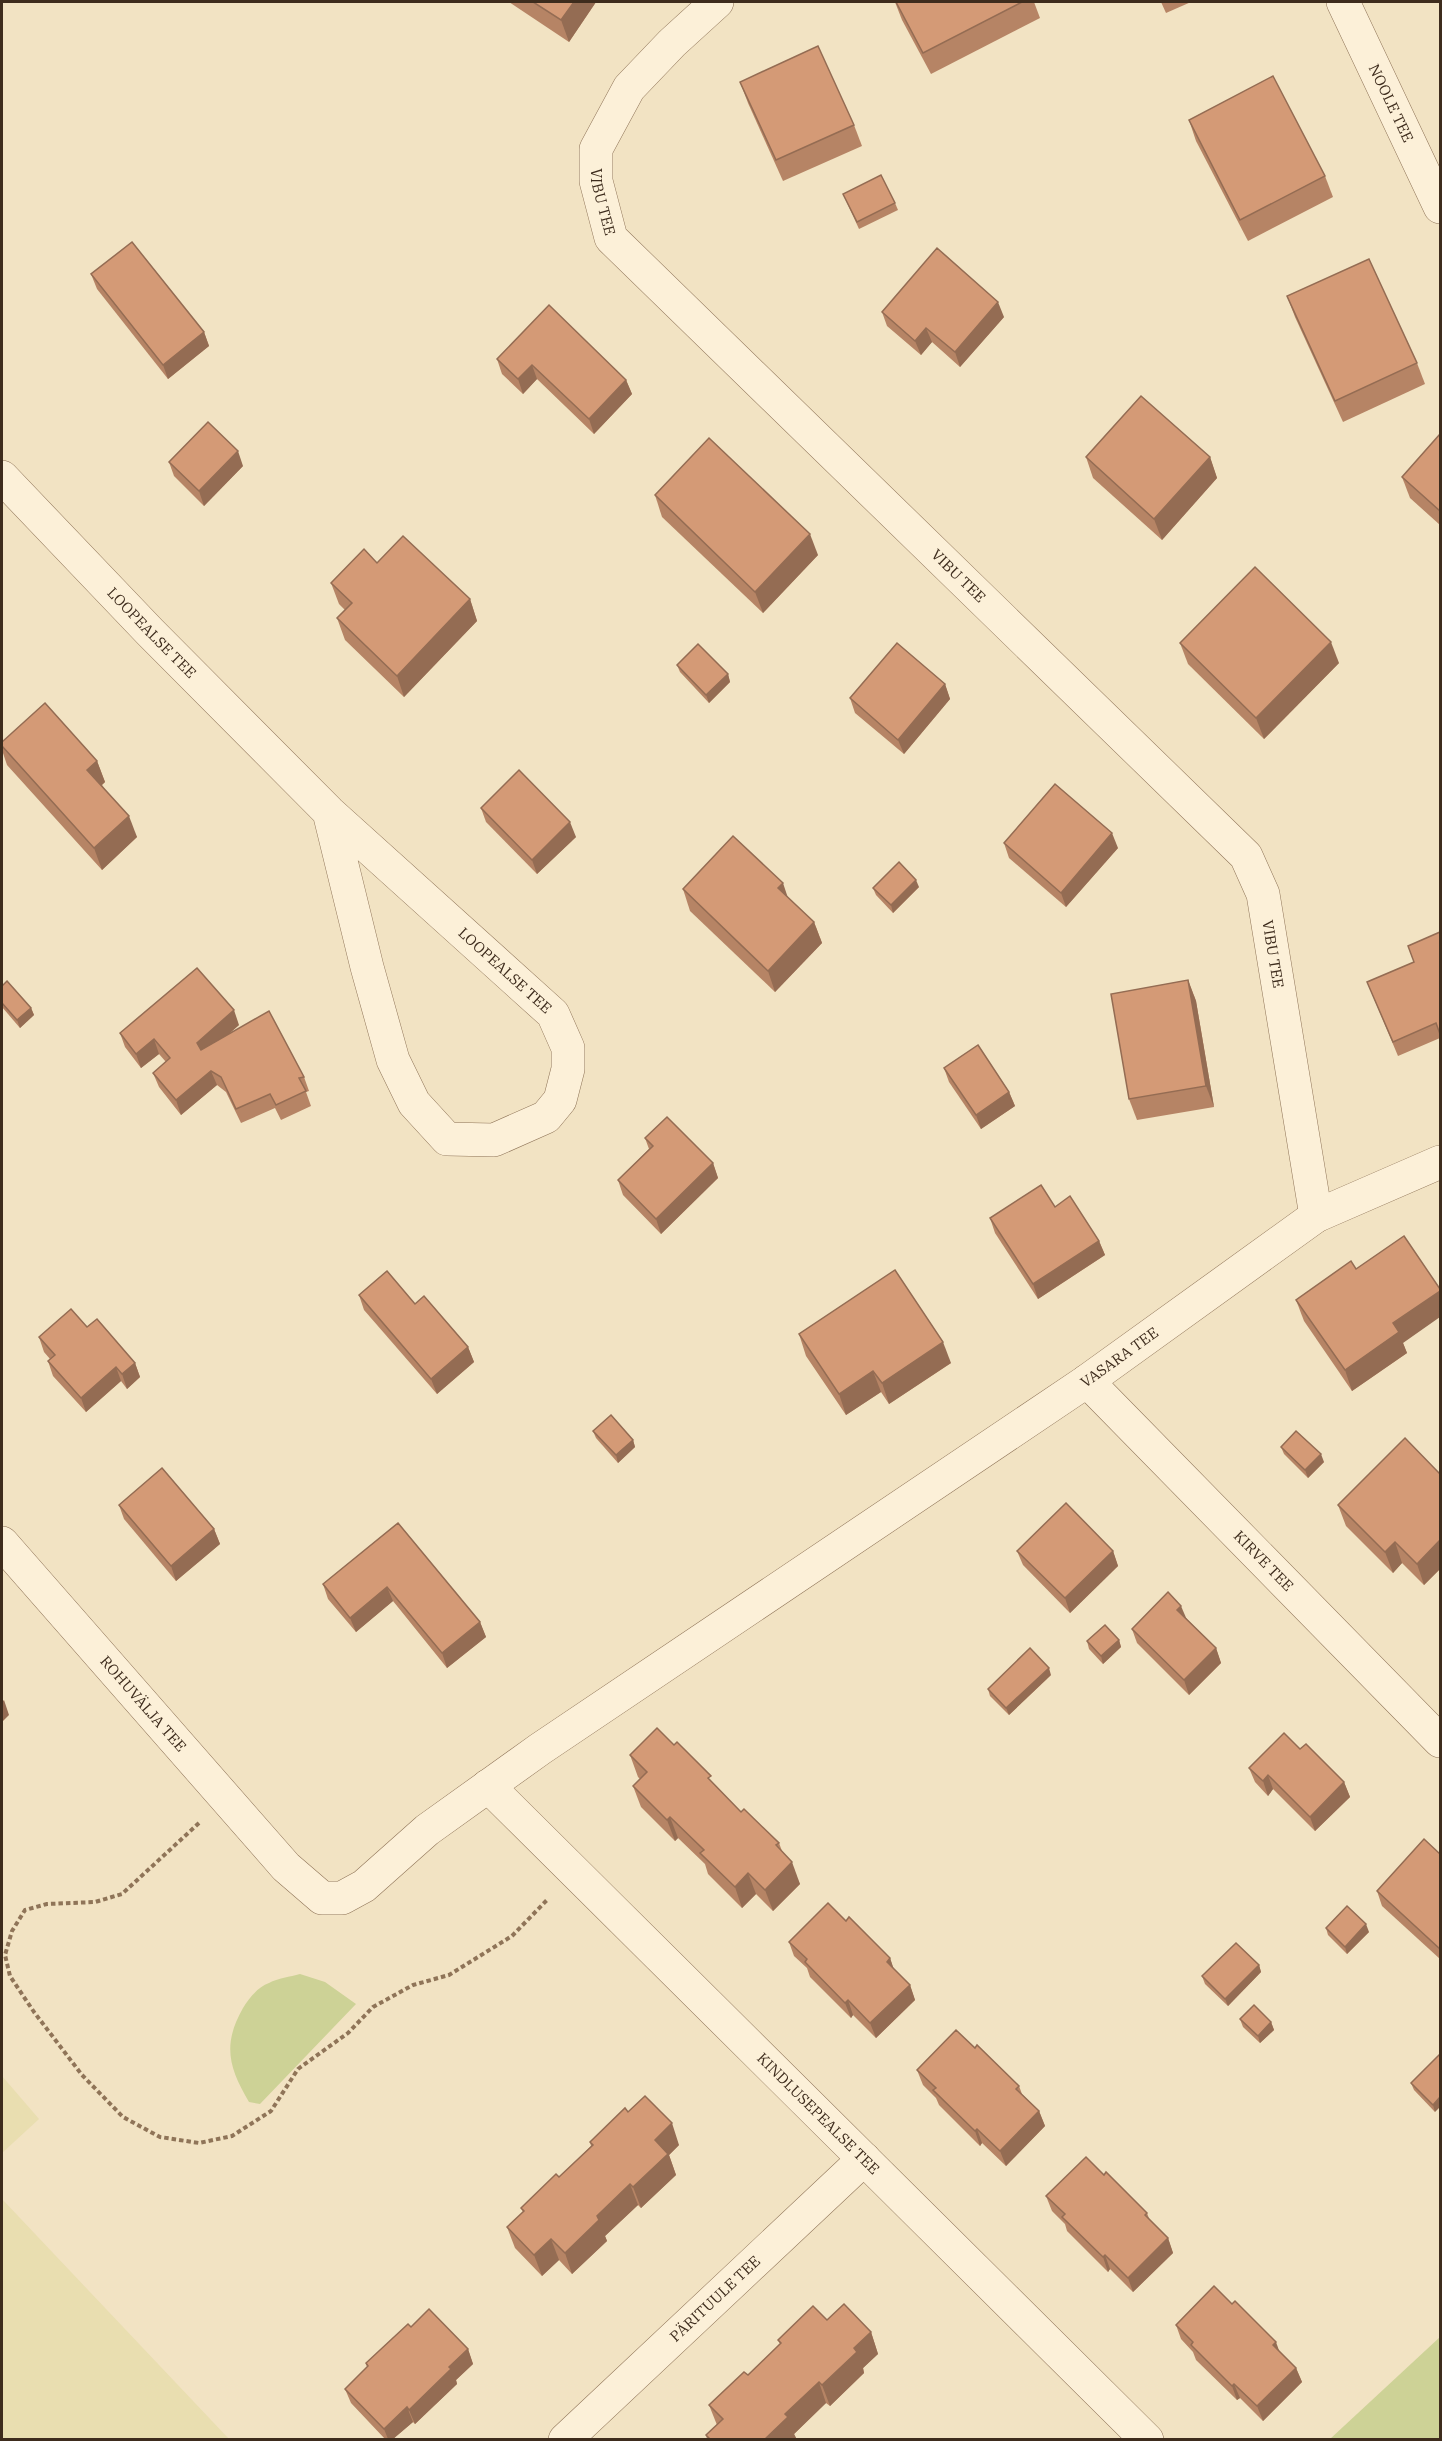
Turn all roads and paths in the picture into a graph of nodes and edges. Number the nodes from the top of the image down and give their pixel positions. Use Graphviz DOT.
graph roads {
  1 [pos="717,2"];
  2 [pos="1343,2"];
  3 [pos="1440,207"];
  4 [pos="2,477"];
  5 [pos="329,812"];
  6 [pos="1440,1162"];
  7 [pos="1317,1216"];
  8 [pos="1087,1381"];
  9 [pos="2,1543"];
  10 [pos="1440,1741"];
  11 [pos="488,1786"];
  12 [pos="224,1799"];
  13 [pos="547,1900"];
  14 [pos="864,2159"];
  15 [pos="565,2439"];
  16 [pos="1147,2439"];
  1 -- 7 [label="street, VIBU TEE"];
  2 -- 3 [label="street, NOOLE TEE"];
  4 -- 5 [label="street, LOOPEALSE TEE"];
  5 -- 5 [label="street, LOOPEALSE TEE"];
  6 -- 7 [label="street, VASARA TEE"];
  7 -- 8 [label="street, VASARA TEE"];
  8 -- 10 [label="street, KIRVE TEE"];
  8 -- 11 [label="street, VASARA TEE"];
  9 -- 12 [label="street, ROHUVÄLJA TEE"];
  11 -- 12 [label="street, ROHUVÄLJA TEE"];
  11 -- 14 [label="street, KINDLUSEPEALSE TEE"];
  12 -- 13 [label="path"];
  14 -- 15 [label="street, PÄRITUULE TEE"];
  14 -- 16 [label="street, KINDLUSEPEALSE TEE"];
}
